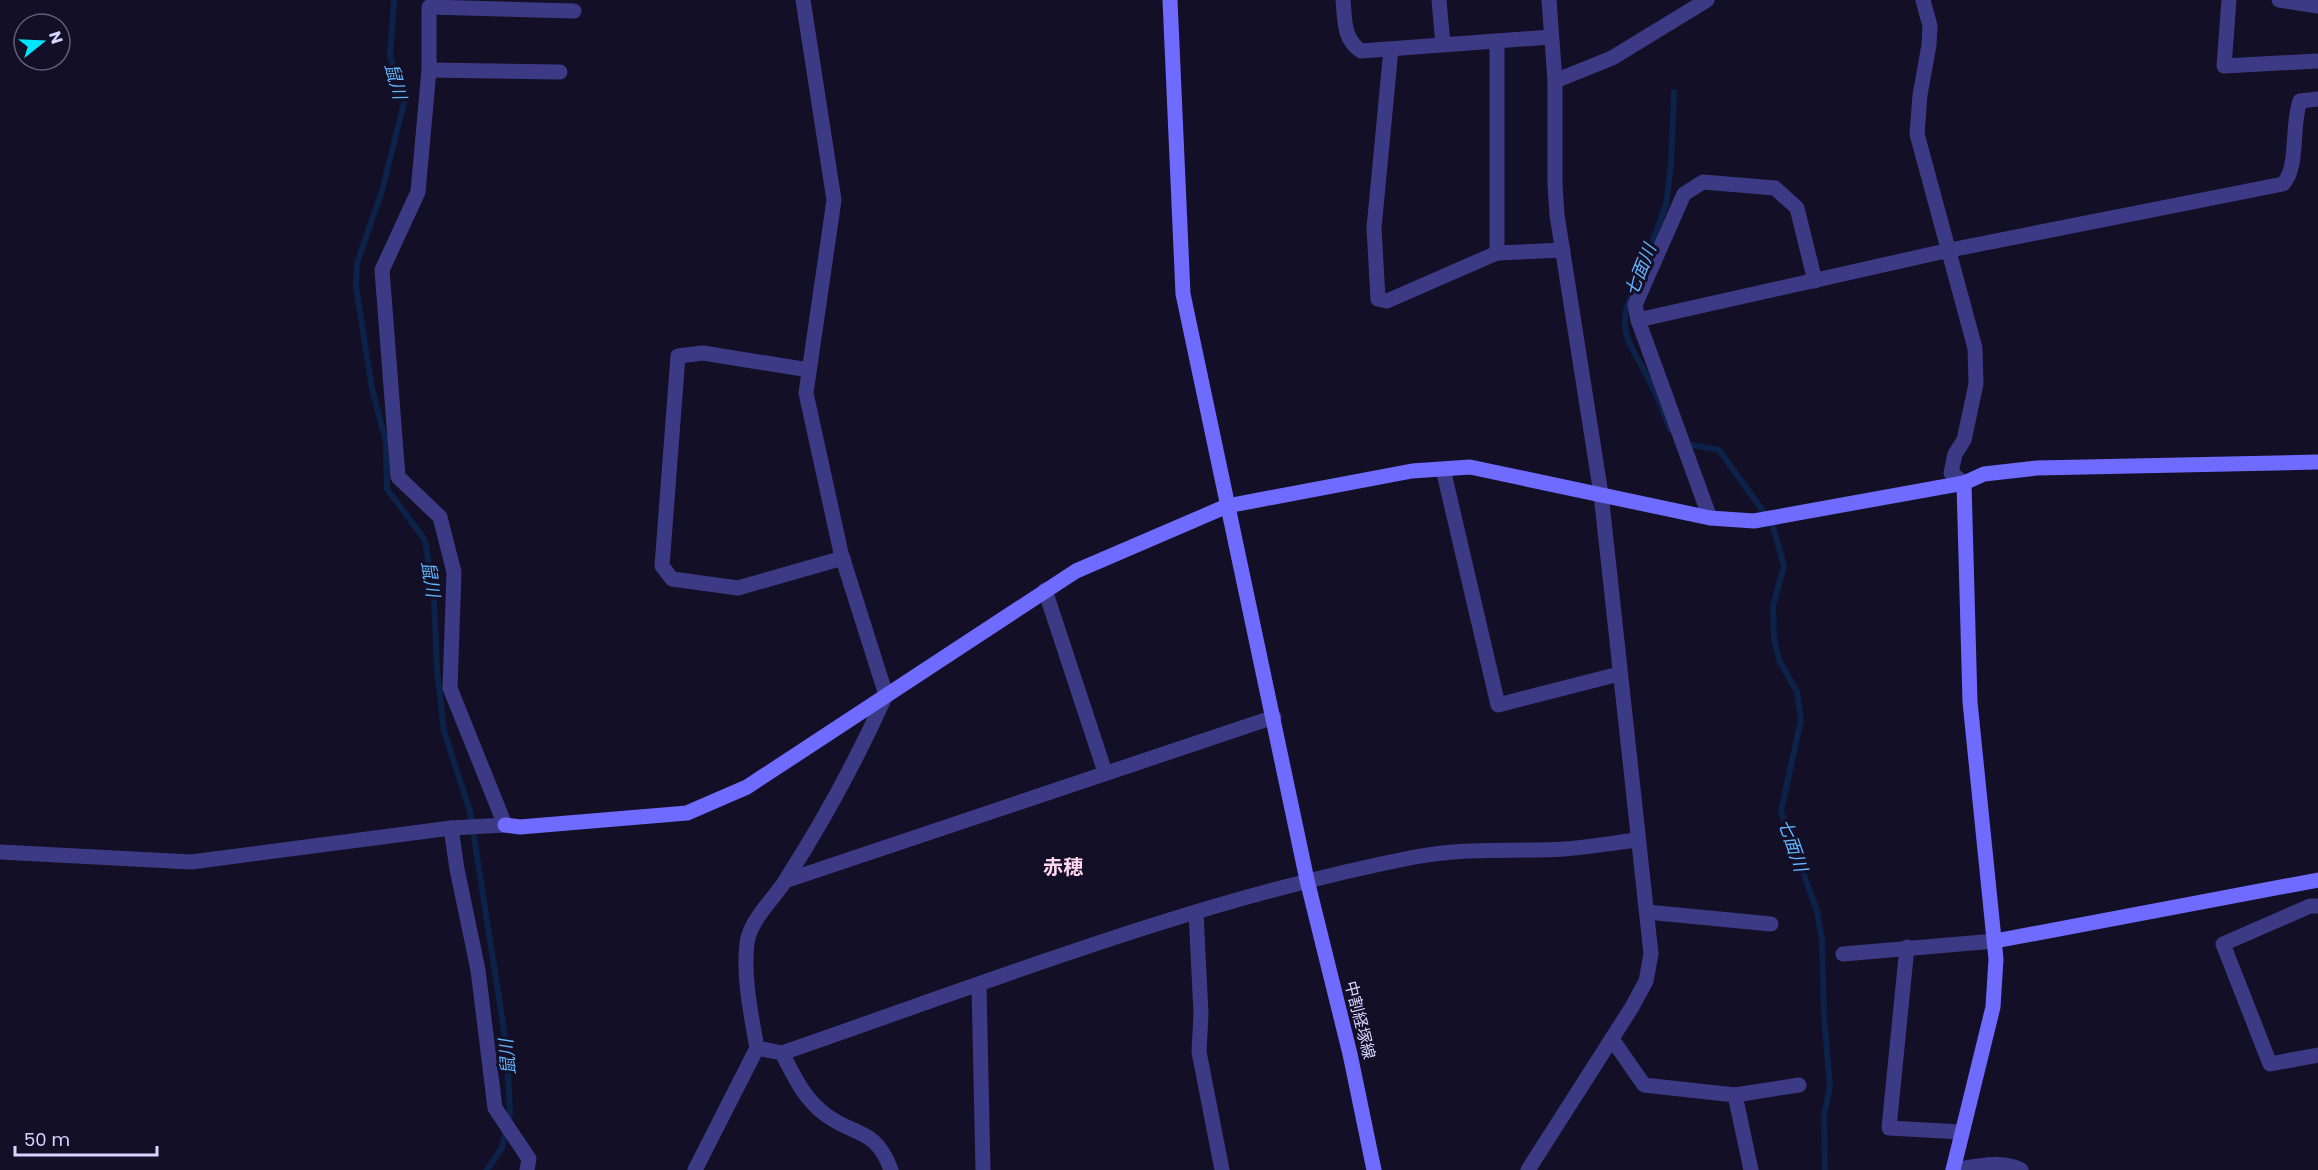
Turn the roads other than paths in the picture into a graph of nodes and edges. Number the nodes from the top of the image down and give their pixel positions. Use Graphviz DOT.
graph roads {
  1 [pos="803,0"];
  2 [pos="1170,0"];
  3 [pos="1343,0"];
  4 [pos="1440,0"];
  5 [pos="1549,0"];
  6 [pos="1707,0"];
  7 [pos="1923,0"];
  8 [pos="2229,0"];
  9 [pos="2279,0"];
  10 [pos="430,3"];
  11 [pos="2318,6"];
  12 [pos="574,11"];
  13 [pos="1551,37"];
  14 [pos="1497,41"];
  15 [pos="1443,45"];
  16 [pos="1391,49"];
  17 [pos="2318,61"];
  18 [pos="429,70"];
  19 [pos="560,72"];
  20 [pos="1555,81"];
  21 [pos="2318,99"];
  22 [pos="1563,250"];
  23 [pos="1950,250"];
  24 [pos="1497,253"];
  25 [pos="1815,281"];
  26 [pos="1638,320"];
  27 [pos="809,370"];
  28 [pos="2318,462"];
  29 [pos="1443,469"];
  30 [pos="1964,483"];
  31 [pos="1601,495"];
  32 [pos="1227,506"];
  33 [pos="1710,518"];
  34 [pos="843,558"];
  35 [pos="1045,590"];
  36 [pos="1619,674"];
  37 [pos="886,695"];
  38 [pos="1274,717"];
  39 [pos="1105,772"];
  40 [pos="505,825"];
  41 [pos="456,828"];
  42 [pos="1637,840"];
  43 [pos="0,852"];
  44 [pos="1307,880"];
  45 [pos="2318,880"];
  46 [pos="785,881"];
  47 [pos="2318,906"];
  48 [pos="1196,912"];
  49 [pos="1647,912"];
  50 [pos="1771,924"];
  51 [pos="1995,941"];
  52 [pos="1907,947"];
  53 [pos="1843,954"];
  54 [pos="980,985"];
  55 [pos="1612,1039"];
  56 [pos="757,1048"];
  57 [pos="782,1053"];
  58 [pos="2318,1055"];
  59 [pos="1799,1085"];
  60 [pos="1735,1095"];
  61 [pos="1962,1132"];
  62 [pos="527,1170"];
  63 [pos="695,1170"];
  64 [pos="891,1170"];
  65 [pos="982,1170"];
  66 [pos="1222,1170"];
  67 [pos="1374,1170"];
  68 [pos="1528,1170"];
  69 [pos="1751,1170"];
  70 [pos="1953,1170"];
  71 [pos="2021,1170"];
  1 -- 27 [label="street"];
  2 -- 32 [label="street, 中割経塚線"];
  3 -- 16 [label="street"];
  4 -- 15 [label="street"];
  5 -- 13 [label="street"];
  6 -- 20 [label="street"];
  7 -- 23 [label="street"];
  8 -- 17 [label="street"];
  9 -- 11 [label="street"];
  10 -- 12 [label="street"];
  10 -- 18 [label="street"];
  13 -- 14 [label="street"];
  13 -- 20 [label="street"];
  14 -- 15 [label="street"];
  14 -- 24 [label="street"];
  15 -- 16 [label="street"];
  16 -- 24 [label="street"];
  18 -- 19 [label="street"];
  18 -- 40 [label="street"];
  20 -- 22 [label="street"];
  21 -- 23 [label="street"];
  22 -- 24 [label="street"];
  22 -- 31 [label="street"];
  23 -- 25 [label="street"];
  23 -- 30 [label="street"];
  25 -- 26 [label="street"];
  25 -- 26 [label="street"];
  26 -- 33 [label="street"];
  27 -- 34 [label="street"];
  27 -- 34 [label="street"];
  28 -- 30 [label="street"];
  29 -- 31 [label="street"];
  29 -- 32 [label="street"];
  29 -- 36 [label="street"];
  30 -- 33 [label="street"];
  30 -- 51 [label="street"];
  31 -- 33 [label="street"];
  31 -- 36 [label="street"];
  32 -- 35 [label="street"];
  32 -- 38 [label="street, 中割経塚線"];
  34 -- 37 [label="street"];
  35 -- 37 [label="street"];
  35 -- 39 [label="street"];
  36 -- 42 [label="street"];
  37 -- 40 [label="street"];
  37 -- 46 [label="street"];
  38 -- 39 [label="street"];
  38 -- 44 [label="street, 中割経塚線"];
  39 -- 46 [label="street"];
  40 -- 41 [label="street"];
  41 -- 43 [label="street"];
  41 -- 62 [label="street"];
  42 -- 44 [label="street"];
  42 -- 49 [label="street"];
  44 -- 48 [label="street"];
  44 -- 67 [label="street, 中割経塚線"];
  45 -- 51 [label="street"];
  46 -- 56 [label="street"];
  47 -- 58 [label="street"];
  48 -- 54 [label="street"];
  48 -- 66 [label="street"];
  49 -- 50 [label="street"];
  49 -- 55 [label="street"];
  51 -- 52 [label="street"];
  51 -- 61 [label="street"];
  52 -- 53 [label="street"];
  52 -- 61 [label="street"];
  54 -- 57 [label="street"];
  54 -- 65 [label="street"];
  55 -- 60 [label="street"];
  55 -- 68 [label="street"];
  56 -- 57 [label="street"];
  56 -- 63 [label="street"];
  57 -- 64 [label="street"];
  59 -- 60 [label="street"];
  60 -- 69 [label="street"];
  61 -- 70 [label="street"];
  70 -- 71 [label="street"];
}
